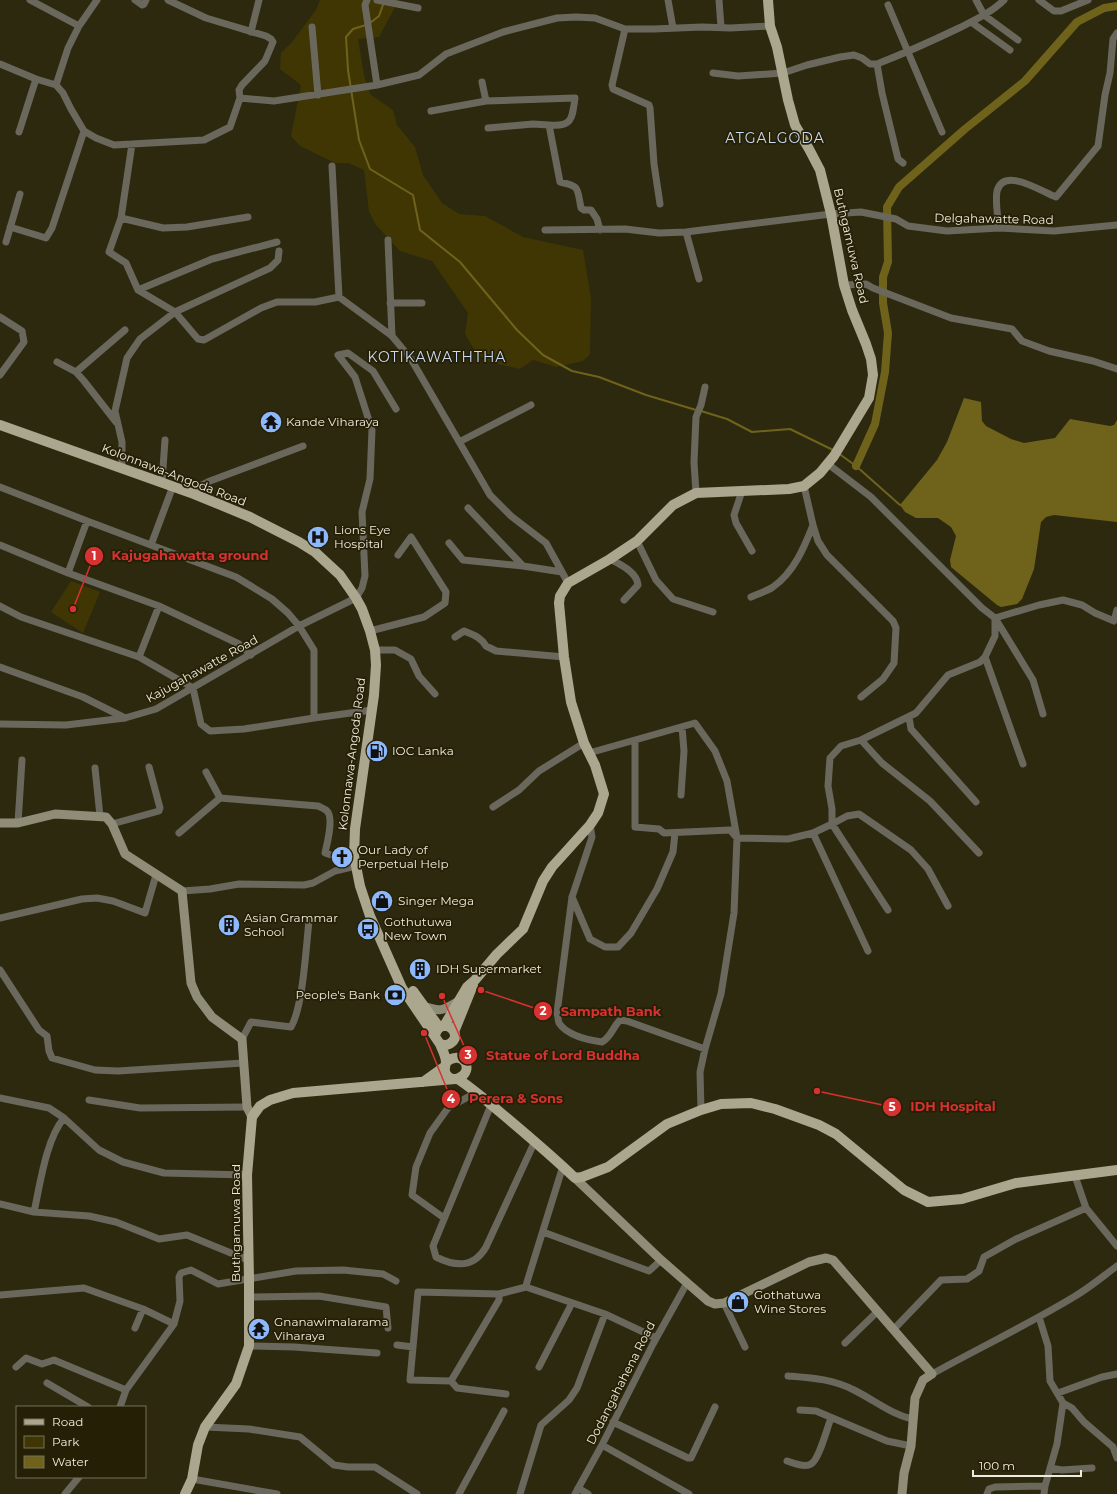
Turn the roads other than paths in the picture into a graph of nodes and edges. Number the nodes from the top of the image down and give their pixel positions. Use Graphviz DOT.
graph roads {
  1 [pos="30,0"];
  2 [pos="97,0"];
  3 [pos="135,0"];
  4 [pos="146,0"];
  5 [pos="168,0"];
  6 [pos="259,0"];
  7 [pos="367,0"];
  8 [pos="378,0"];
  9 [pos="668,0"];
  10 [pos="719,0"];
  11 [pos="768,0"];
  12 [pos="976,0"];
  13 [pos="1004,0"];
  14 [pos="1039,0"];
  15 [pos="1087,0"];
  16 [pos="888,5"];
  17 [pos="418,8"];
  18 [pos="984,15"];
  19 [pos="971,22"];
  20 [pos="79,26"];
  21 [pos="770,26"];
  22 [pos="312,27"];
  23 [pos="721,27"];
  24 [pos="672,28"];
  25 [pos="625,29"];
  26 [pos="251,32"];
  27 [pos="1117,33"];
  28 [pos="1018,40"];
  29 [pos="1010,50"];
  30 [pos="908,52"];
  31 [pos="0,64"];
  32 [pos="877,64"];
  33 [pos="713,73"];
  34 [pos="783,73"];
  35 [pos="36,79"];
  36 [pos="482,82"];
  37 [pos="56,85"];
  38 [pos="377,86"];
  39 [pos="318,94"];
  40 [pos="240,98"];
  41 [pos="486,101"];
  42 [pos="431,111"];
  43 [pos="549,125"];
  44 [pos="488,128"];
  45 [pos="84,131"];
  46 [pos="19,132"];
  47 [pos="942,132"];
  48 [pos="132,144"];
  49 [pos="903,163"];
  50 [pos="332,166"];
  51 [pos="20,194"];
  52 [pos="660,204"];
  53 [pos="831,214"];
  54 [pos="248,217"];
  55 [pos="121,218"];
  56 [pos="1117,225"];
  57 [pos="10,227"];
  58 [pos="999,228"];
  59 [pos="545,230"];
  60 [pos="600,230"];
  61 [pos="686,232"];
  62 [pos="388,240"];
  63 [pos="6,242"];
  64 [pos="277,242"];
  65 [pos="279,251"];
  66 [pos="699,278"];
  67 [pos="844,285"];
  68 [pos="138,290"];
  69 [pos="339,297"];
  70 [pos="390,303"];
  71 [pos="422,303"];
  72 [pos="175,312"];
  73 [pos="0,317"];
  74 [pos="126,330"];
  75 [pos="392,336"];
  76 [pos="57,362"];
  77 [pos="1117,369"];
  78 [pos="76,372"];
  79 [pos="0,375"];
  80 [pos="705,387"];
  81 [pos="531,405"];
  82 [pos="396,409"];
  83 [pos="118,423"];
  84 [pos="0,425"];
  85 [pos="165,440"];
  86 [pos="459,442"];
  87 [pos="302,446"];
  88 [pos="831,460"];
  89 [pos="122,468"];
  90 [pos="162,482"];
  91 [pos="174,486"];
  92 [pos="804,486"];
  93 [pos="0,487"];
  94 [pos="742,490"];
  95 [pos="696,493"];
  96 [pos="194,494"];
  97 [pos="468,508"];
  98 [pos="88,521"];
  99 [pos="813,525"];
  100 [pos="637,541"];
  101 [pos="449,543"];
  102 [pos="0,545"];
  103 [pos="151,545"];
  104 [pos="752,551"];
  105 [pos="398,555"];
  106 [pos="610,559"];
  107 [pos="523,566"];
  108 [pos="562,572"];
  109 [pos="68,573"];
  110 [pos="568,583"];
  111 [pos="751,597"];
  112 [pos="356,598"];
  113 [pos="624,600"];
  114 [pos="0,606"];
  115 [pos="159,606"];
  116 [pos="1117,610"];
  117 [pos="713,612"];
  118 [pos="995,618"];
  119 [pos="1116,622"];
  120 [pos="299,626"];
  121 [pos="370,631"];
  122 [pos="455,637"];
  123 [pos="375,650"];
  124 [pos="251,655"];
  125 [pos="139,657"];
  126 [pos="564,657"];
  127 [pos="985,657"];
  128 [pos="0,667"];
  129 [pos="193,688"];
  130 [pos="435,694"];
  131 [pos="861,697"];
  132 [pos="372,710"];
  133 [pos="1043,714"];
  134 [pos="909,717"];
  135 [pos="126,718"];
  136 [pos="314,718"];
  137 [pos="0,724"];
  138 [pos="682,727"];
  139 [pos="635,740"];
  140 [pos="861,740"];
  141 [pos="584,742"];
  142 [pos="588,753"];
  143 [pos="22,760"];
  144 [pos="1023,764"];
  145 [pos="149,767"];
  146 [pos="95,768"];
  147 [pos="206,772"];
  148 [pos="681,795"];
  149 [pos="220,798"];
  150 [pos="976,802"];
  151 [pos="493,806"];
  152 [pos="100,816"];
  153 [pos="0,822"];
  154 [pos="18,823"];
  155 [pos="112,824"];
  156 [pos="832,824"];
  157 [pos="590,825"];
  158 [pos="179,833"];
  159 [pos="675,833"];
  160 [pos="813,833"];
  161 [pos="737,838"];
  162 [pos="979,853"];
  163 [pos="354,856"];
  164 [pos="356,866"];
  165 [pos="156,875"];
  166 [pos="182,891"];
  167 [pos="572,897"];
  168 [pos="948,906"];
  169 [pos="888,910"];
  170 [pos="0,918"];
  171 [pos="309,921"];
  172 [pos="868,951"];
  173 [pos="0,970"];
  174 [pos="398,975"];
  175 [pos="475,980"];
  176 [pos="457,1002"];
  177 [pos="424,1006"];
  178 [pos="440,1033"];
  179 [pos="454,1036"];
  180 [pos="242,1039"];
  181 [pos="705,1049"];
  182 [pos="243,1063"];
  183 [pos="464,1063"];
  184 [pos="445,1065"];
  185 [pos="457,1079"];
  186 [pos="423,1082"];
  187 [pos="477,1092"];
  188 [pos="0,1098"];
  189 [pos="89,1100"];
  190 [pos="491,1105"];
  191 [pos="247,1107"];
  192 [pos="701,1110"];
  193 [pos="252,1117"];
  194 [pos="64,1118"];
  195 [pos="535,1141"];
  196 [pos="563,1166"];
  197 [pos="1117,1170"];
  198 [pos="247,1175"];
  199 [pos="1075,1176"];
  200 [pos="575,1178"];
  201 [pos="0,1204"];
  202 [pos="1086,1208"];
  203 [pos="34,1212"];
  204 [pos="444,1218"];
  205 [pos="543,1232"];
  206 [pos="1117,1246"];
  207 [pos="248,1260"];
  208 [pos="661,1260"];
  209 [pos="1117,1266"];
  210 [pos="249,1279"];
  211 [pos="396,1281"];
  212 [pos="687,1283"];
  213 [pos="526,1287"];
  214 [pos="499,1294"];
  215 [pos="0,1295"];
  216 [pos="249,1298"];
  217 [pos="572,1303"];
  218 [pos="724,1303"];
  219 [pos="143,1309"];
  220 [pos="877,1312"];
  221 [pos="605,1314"];
  222 [pos="1039,1317"];
  223 [pos="174,1324"];
  224 [pos="135,1328"];
  225 [pos="388,1328"];
  226 [pos="894,1329"];
  227 [pos="656,1338"];
  228 [pos="846,1343"];
  229 [pos="397,1345"];
  230 [pos="249,1346"];
  231 [pos="413,1347"];
  232 [pos="745,1347"];
  233 [pos="377,1353"];
  234 [pos="16,1366"];
  235 [pos="539,1366"];
  236 [pos="932,1374"];
  237 [pos="1116,1374"];
  238 [pos="788,1376"];
  239 [pos="451,1381"];
  240 [pos="1117,1382"];
  241 [pos="47,1383"];
  242 [pos="126,1390"];
  243 [pos="1058,1393"];
  244 [pos="506,1394"];
  245 [pos="1063,1402"];
  246 [pos="86,1406"];
  247 [pos="120,1406"];
  248 [pos="715,1407"];
  249 [pos="800,1410"];
  250 [pos="504,1411"];
  251 [pos="831,1418"];
  252 [pos="912,1418"];
  253 [pos="613,1422"];
  254 [pos="205,1427"];
  255 [pos="602,1445"];
  256 [pos="910,1446"];
  257 [pos="1117,1458"];
  258 [pos="787,1461"];
  259 [pos="1050,1468"];
  260 [pos="1092,1468"];
  261 [pos="78,1478"];
  262 [pos="192,1479"];
  263 [pos="1045,1486"];
  264 [pos="576,1491"];
  265 [pos="65,1494"];
  266 [pos="185,1494"];
  267 [pos="277,1494"];
  268 [pos="416,1494"];
  269 [pos="459,1494"];
  270 [pos="520,1494"];
  271 [pos="588,1494"];
  272 [pos="689,1494"];
  273 [pos="902,1494"];
  274 [pos="987,1494"];
  275 [pos="1044,1494"];
  1 -- 20 [label="street"];
  2 -- 20 [label="street"];
  3 -- 4 [label="street"];
  5 -- 26 [label="street"];
  6 -- 26 [label="street"];
  7 -- 38 [label="street"];
  8 -- 17 [label="street"];
  9 -- 24 [label="street"];
  10 -- 23 [label="street"];
  11 -- 21 [label="main road, Buthgamuwa Road"];
  12 -- 18 [label="street"];
  13 -- 18 [label="street"];
  14 -- 15 [label="street"];
  16 -- 30 [label="street"];
  18 -- 19 [label="street"];
  18 -- 28 [label="street"];
  19 -- 29 [label="street"];
  19 -- 30 [label="street"];
  20 -- 37 [label="street"];
  21 -- 23 [label="street"];
  21 -- 34 [label="main road, Buthgamuwa Road"];
  22 -- 39 [label="street"];
  23 -- 24 [label="street"];
  24 -- 25 [label="street"];
  25 -- 38 [label="street"];
  25 -- 52 [label="street"];
  26 -- 40 [label="street"];
  27 -- 58 [label="street"];
  30 -- 32 [label="street"];
  30 -- 47 [label="street"];
  31 -- 35 [label="street"];
  32 -- 34 [label="street"];
  32 -- 49 [label="street"];
  33 -- 34 [label="street"];
  34 -- 53 [label="main road, Buthgamuwa Road"];
  35 -- 37 [label="street"];
  35 -- 46 [label="street"];
  36 -- 41 [label="street"];
  37 -- 45 [label="street"];
  38 -- 39 [label="street"];
  39 -- 40 [label="street"];
  40 -- 48 [label="street"];
  41 -- 42 [label="street"];
  41 -- 43 [label="street"];
  43 -- 44 [label="street"];
  43 -- 60 [label="street"];
  45 -- 48 [label="street"];
  45 -- 57 [label="street"];
  48 -- 55 [label="street"];
  50 -- 69 [label="street"];
  51 -- 57 [label="street"];
  53 -- 58 [label="street, Delgahawatte Road"];
  53 -- 61 [label="street, Delgahawatte Road"];
  53 -- 67 [label="main road, Buthgamuwa Road"];
  54 -- 55 [label="street"];
  55 -- 68 [label="street"];
  56 -- 58 [label="street, Delgahawatte Road"];
  57 -- 63 [label="street"];
  59 -- 60 [label="street, Delgahawatte Road"];
  60 -- 61 [label="street, Delgahawatte Road"];
  61 -- 66 [label="street"];
  62 -- 70 [label="street"];
  64 -- 68 [label="street"];
  65 -- 72 [label="street"];
  67 -- 77 [label="street"];
  67 -- 88 [label="main road, Buthgamuwa Road"];
  68 -- 72 [label="street"];
  69 -- 72 [label="street"];
  69 -- 75 [label="street"];
  70 -- 71 [label="street"];
  70 -- 75 [label="street"];
  72 -- 83 [label="street"];
  73 -- 79 [label="street"];
  74 -- 78 [label="street"];
  75 -- 86 [label="street"];
  76 -- 78 [label="street"];
  78 -- 83 [label="street"];
  80 -- 95 [label="street"];
  81 -- 86 [label="street"];
  82 -- 112 [label="street"];
  83 -- 89 [label="street"];
  84 -- 89 [label="main road, Kolonnawa-Angoda Road"];
  85 -- 90 [label="street"];
  86 -- 108 [label="street"];
  87 -- 96 [label="street"];
  88 -- 92 [label="main road, Buthgamuwa Road"];
  88 -- 118 [label="street"];
  89 -- 90 [label="main road, Kolonnawa-Angoda Road"];
  90 -- 91 [label="main road, Kolonnawa-Angoda Road"];
  91 -- 96 [label="main road, Kolonnawa-Angoda Road"];
  91 -- 103 [label="street"];
  92 -- 94 [label="main road"];
  92 -- 99 [label="street"];
  93 -- 98 [label="street"];
  94 -- 95 [label="main road"];
  94 -- 104 [label="street"];
  95 -- 100 [label="main road"];
  96 -- 112 [label="main road, Kolonnawa-Angoda Road"];
  97 -- 107 [label="street"];
  98 -- 103 [label="street"];
  98 -- 109 [label="street"];
  99 -- 111 [label="street"];
  99 -- 131 [label="street"];
  100 -- 106 [label="main road"];
  100 -- 117 [label="street"];
  101 -- 107 [label="street"];
  102 -- 109 [label="street"];
  103 -- 120 [label="street"];
  105 -- 121 [label="street"];
  106 -- 110 [label="main road"];
  106 -- 113 [label="street"];
  107 -- 108 [label="street"];
  108 -- 110 [label="street"];
  109 -- 115 [label="street"];
  110 -- 126 [label="main road"];
  112 -- 120 [label="street, Kajugahawatte Road"];
  112 -- 121 [label="main road, Kolonnawa-Angoda Road"];
  114 -- 125 [label="street"];
  115 -- 124 [label="street"];
  115 -- 125 [label="street"];
  116 -- 119 [label="street"];
  118 -- 119 [label="street"];
  118 -- 127 [label="street"];
  118 -- 133 [label="street"];
  120 -- 124 [label="street, Kajugahawatte Road"];
  120 -- 136 [label="street"];
  121 -- 123 [label="main road, Kolonnawa-Angoda Road"];
  122 -- 126 [label="street"];
  123 -- 130 [label="street"];
  123 -- 132 [label="main road, Kolonnawa-Angoda Road"];
  124 -- 129 [label="street, Kajugahawatte Road"];
  125 -- 129 [label="street"];
  126 -- 141 [label="main road"];
  127 -- 134 [label="street"];
  127 -- 144 [label="street"];
  128 -- 135 [label="street"];
  129 -- 135 [label="street, Kajugahawatte Road"];
  129 -- 136 [label="street"];
  132 -- 136 [label="street"];
  132 -- 163 [label="main road, Kolonnawa-Angoda Road"];
  134 -- 140 [label="street"];
  134 -- 150 [label="street"];
  135 -- 137 [label="street, Kajugahawatte Road"];
  138 -- 139 [label="street"];
  138 -- 148 [label="street"];
  138 -- 161 [label="street"];
  139 -- 142 [label="street"];
  139 -- 159 [label="street"];
  140 -- 156 [label="street"];
  140 -- 162 [label="street"];
  141 -- 142 [label="main road"];
  141 -- 151 [label="street"];
  142 -- 157 [label="main road"];
  143 -- 154 [label="street"];
  145 -- 155 [label="street"];
  146 -- 152 [label="street"];
  147 -- 149 [label="street"];
  149 -- 158 [label="street"];
  149 -- 163 [label="street"];
  152 -- 154 [label="street"];
  152 -- 155 [label="street"];
  153 -- 154 [label="street"];
  155 -- 165 [label="street"];
  156 -- 160 [label="street"];
  156 -- 168 [label="street"];
  156 -- 169 [label="street"];
  157 -- 167 [label="street"];
  157 -- 175 [label="main road"];
  159 -- 161 [label="street"];
  159 -- 167 [label="street"];
  160 -- 161 [label="street"];
  160 -- 172 [label="street"];
  161 -- 181 [label="street"];
  163 -- 164 [label="main road, Kolonnawa-Angoda Road"];
  164 -- 166 [label="street"];
  164 -- 174 [label="main road, Kolonnawa-Angoda Road"];
  165 -- 166 [label="street"];
  165 -- 170 [label="street"];
  166 -- 180 [label="street"];
  167 -- 181 [label="street"];
  171 -- 180 [label="street"];
  173 -- 182 [label="street"];
  174 -- 177 [label="main road, Kolonnawa-Angoda Road"];
  174 -- 178 [label="main road, Kolonnawa-Angoda Road"];
  175 -- 176 [label="main road"];
  175 -- 179 [label="main road"];
  176 -- 177 [label="street"];
  176 -- 178 [label="main road"];
  177 -- 178 [label="main road, Kolonnawa-Angoda Road"];
  178 -- 179 [label="main road"];
  178 -- 179 [label="main road"];
  178 -- 184 [label="main road"];
  179 -- 183 [label="main road"];
  180 -- 182 [label="street"];
  181 -- 192 [label="street"];
  182 -- 191 [label="street"];
  183 -- 184 [label="main road"];
  183 -- 185 [label="main road"];
  183 -- 187 [label="main road"];
  184 -- 185 [label="main road"];
  184 -- 186 [label="main road"];
  185 -- 186 [label="main road"];
  185 -- 187 [label="main road"];
  186 -- 193 [label="main road"];
  187 -- 190 [label="main road"];
  187 -- 204 [label="street"];
  188 -- 194 [label="street"];
  189 -- 191 [label="street"];
  190 -- 195 [label="main road"];
  190 -- 204 [label="street"];
  191 -- 193 [label="street"];
  192 -- 199 [label="main road"];
  192 -- 200 [label="main road"];
  193 -- 198 [label="main road, Buthgamuwa Road"];
  194 -- 198 [label="street"];
  194 -- 203 [label="street"];
  195 -- 196 [label="main road"];
  195 -- 204 [label="street"];
  196 -- 200 [label="main road"];
  196 -- 205 [label="street"];
  197 -- 199 [label="main road"];
  198 -- 207 [label="main road, Buthgamuwa Road"];
  199 -- 202 [label="street"];
  200 -- 208 [label="street"];
  201 -- 203 [label="street"];
  202 -- 206 [label="street"];
  202 -- 226 [label="street"];
  203 -- 207 [label="street"];
  205 -- 208 [label="street"];
  205 -- 213 [label="street"];
  207 -- 210 [label="main road, Buthgamuwa Road"];
  208 -- 212 [label="street"];
  209 -- 222 [label="street"];
  210 -- 211 [label="street"];
  210 -- 216 [label="main road, Buthgamuwa Road"];
  210 -- 223 [label="street"];
  212 -- 218 [label="street"];
  212 -- 227 [label="street, Dodangahahena Road"];
  213 -- 214 [label="street"];
  213 -- 217 [label="street"];
  214 -- 231 [label="street"];
  214 -- 239 [label="street"];
  215 -- 219 [label="street"];
  216 -- 225 [label="street"];
  216 -- 230 [label="main road, Buthgamuwa Road"];
  217 -- 221 [label="street"];
  217 -- 235 [label="street"];
  218 -- 220 [label="street"];
  218 -- 232 [label="street"];
  219 -- 223 [label="street"];
  219 -- 224 [label="street"];
  220 -- 226 [label="street"];
  220 -- 228 [label="street"];
  221 -- 227 [label="street"];
  221 -- 270 [label="street"];
  222 -- 236 [label="street"];
  222 -- 243 [label="street"];
  223 -- 242 [label="street"];
  226 -- 236 [label="street"];
  227 -- 253 [label="street, Dodangahahena Road"];
  229 -- 231 [label="street"];
  230 -- 233 [label="street"];
  230 -- 254 [label="main road, Buthgamuwa Road"];
  231 -- 239 [label="street"];
  234 -- 242 [label="street"];
  236 -- 252 [label="street"];
  237 -- 240 [label="street"];
  237 -- 243 [label="street"];
  238 -- 252 [label="street"];
  239 -- 244 [label="street"];
  241 -- 246 [label="street"];
  242 -- 247 [label="street"];
  243 -- 245 [label="street"];
  245 -- 257 [label="street"];
  245 -- 259 [label="street"];
  248 -- 253 [label="street"];
  249 -- 251 [label="street"];
  250 -- 269 [label="street"];
  251 -- 256 [label="street"];
  251 -- 258 [label="street"];
  252 -- 256 [label="street"];
  253 -- 255 [label="street, Dodangahahena Road"];
  254 -- 262 [label="main road, Buthgamuwa Road"];
  254 -- 268 [label="street"];
  255 -- 264 [label="street, Dodangahahena Road"];
  255 -- 272 [label="street"];
  256 -- 273 [label="street"];
  259 -- 260 [label="street"];
  259 -- 263 [label="street"];
  261 -- 265 [label="street"];
  262 -- 266 [label="main road, Buthgamuwa Road"];
  262 -- 267 [label="street"];
  263 -- 274 [label="street"];
  263 -- 275 [label="street"];
  264 -- 271 [label="street"];
}
